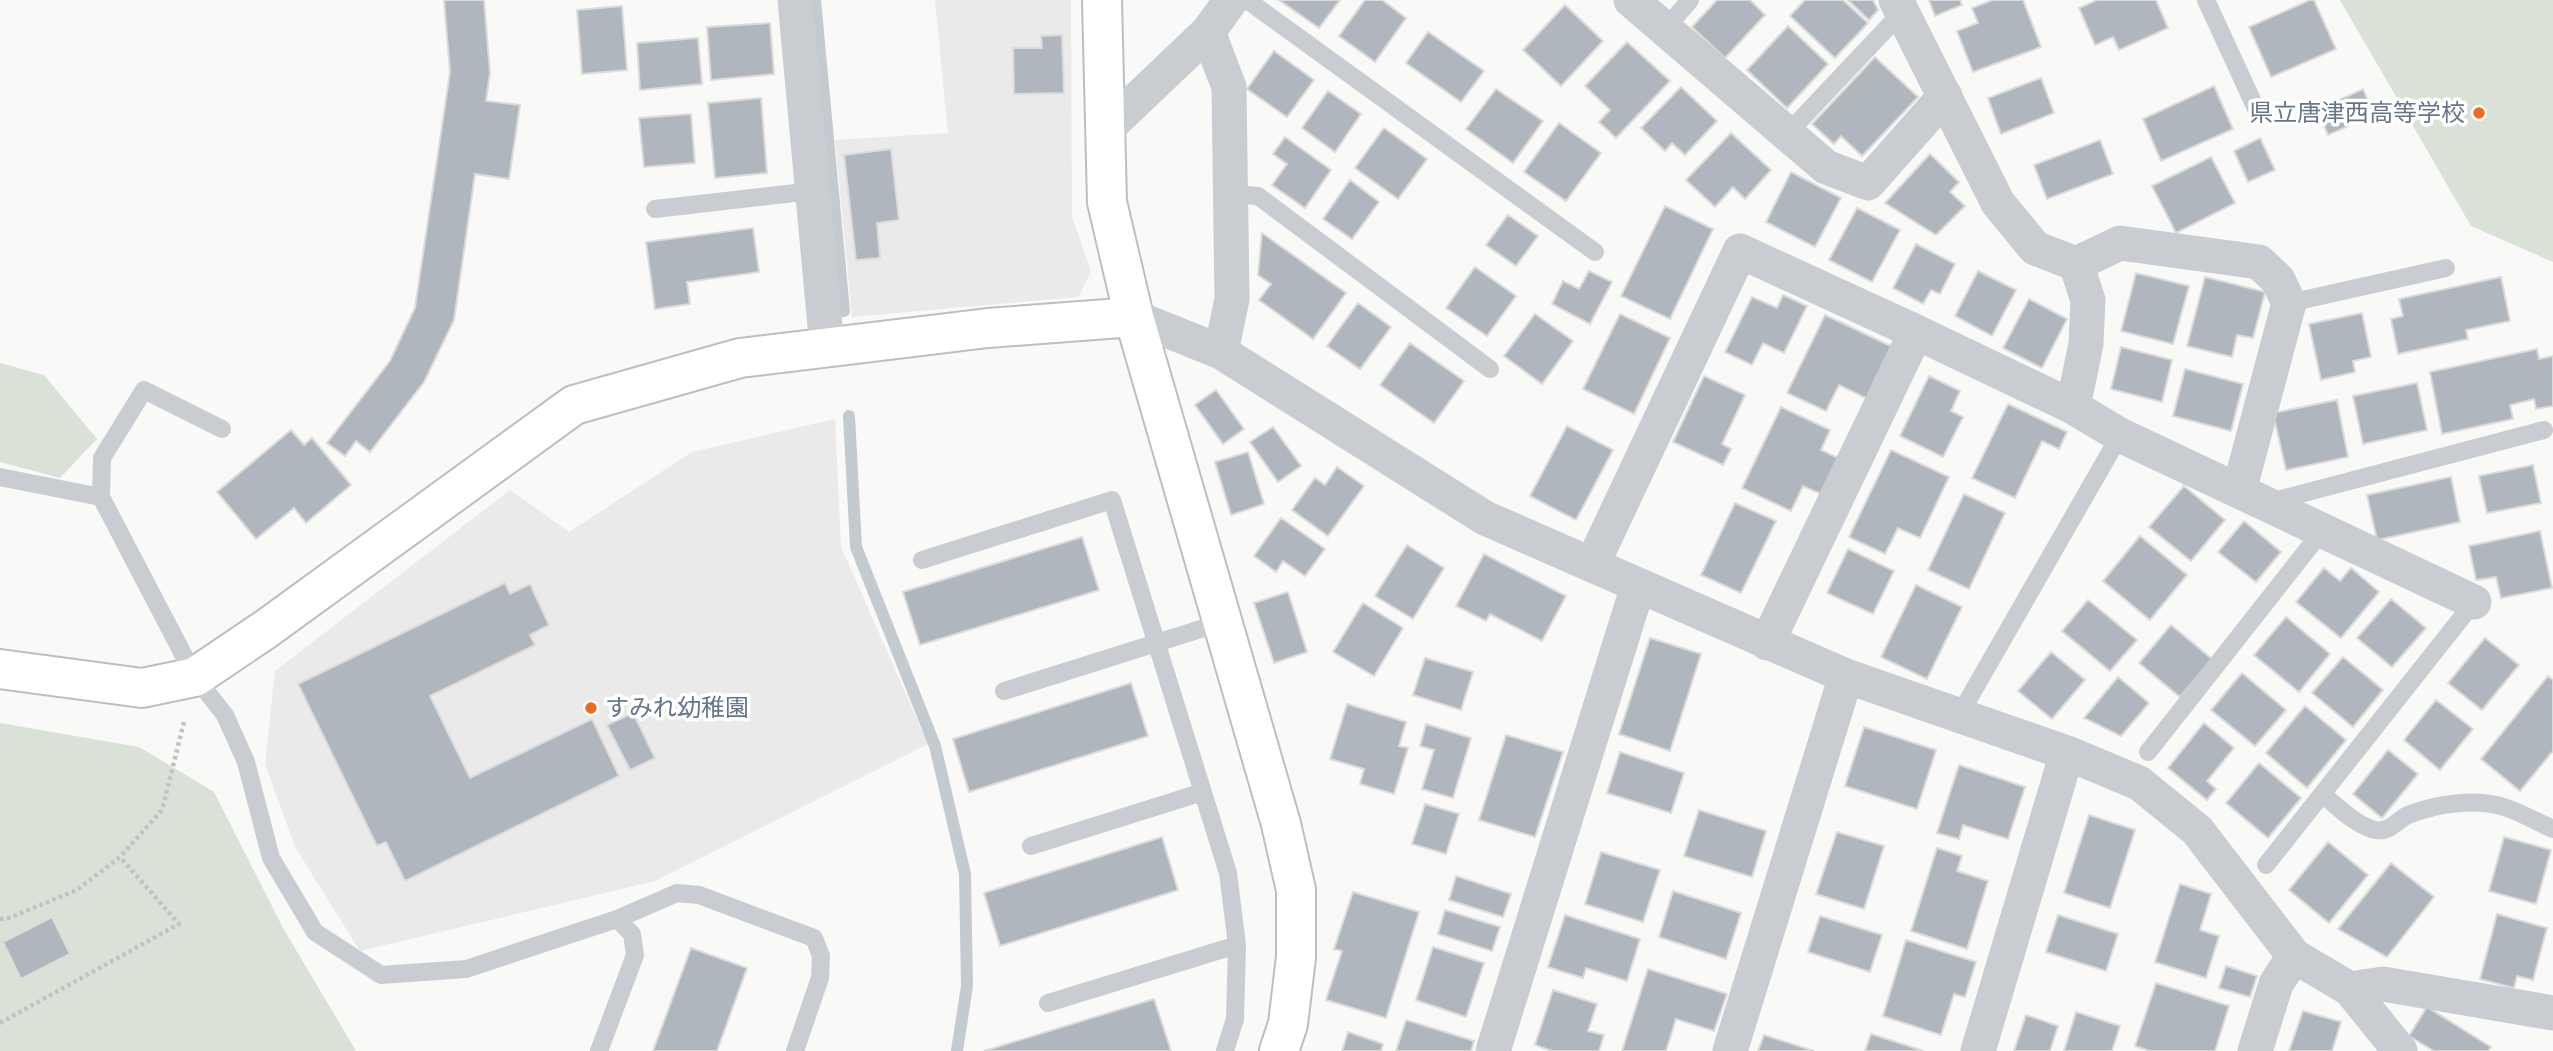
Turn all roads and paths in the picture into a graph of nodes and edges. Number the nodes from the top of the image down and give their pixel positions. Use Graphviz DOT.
graph roads {
  1 [pos="795,0"];
  2 [pos="1102,0"];
  3 [pos="1231,0"];
  4 [pos="1247,0"];
  5 [pos="1631,0"];
  6 [pos="1690,0"];
  7 [pos="2206,0"];
  8 [pos="1899,6"];
  9 [pos="1665,29"];
  10 [pos="1208,32"];
  11 [pos="1945,96"];
  12 [pos="2258,113"];
  13 [pos="1105,130"];
  14 [pos="1787,134"];
  15 [pos="812,191"];
  16 [pos="1230,194"];
  17 [pos="655,209"];
  18 [pos="1595,252"];
  19 [pos="2076,264"];
  20 [pos="2446,268"];
  21 [pos="2289,303"];
  22 [pos="1134,317"];
  23 [pos="1916,332"];
  24 [pos="827,348"];
  25 [pos="1222,352"];
  26 [pos="1490,369"];
  27 [pos="2073,407"];
  28 [pos="222,429"];
  29 [pos="2544,430"];
  30 [pos="2120,436"];
  31 [pos="0,477"];
  32 [pos="101,497"];
  33 [pos="2252,498"];
  34 [pos="2322,531"];
  35 [pos="922,559"];
  36 [pos="1591,565"];
  37 [pos="1638,586"];
  38 [pos="2474,602"];
  39 [pos="1223,622"];
  40 [pos="1156,641"];
  41 [pos="1767,643"];
  42 [pos="0,669"];
  43 [pos="1846,676"];
  44 [pos="195,677"];
  45 [pos="1004,691"];
  46 [pos="1968,700"];
  47 [pos="2148,752"];
  48 [pos="2067,753"];
  49 [pos="1203,792"];
  50 [pos="2322,794"];
  51 [pos="2553,829"];
  52 [pos="1031,846"];
  53 [pos="120,857"];
  54 [pos="2266,865"];
  55 [pos="0,919"];
  56 [pos="617,919"];
  57 [pos="1237,945"];
  58 [pos="2294,956"];
  59 [pos="2350,989"];
  60 [pos="1048,1003"];
  61 [pos="2553,1013"];
  62 [pos="0,1023"];
  63 [pos="599,1051"];
  64 [pos="795,1051"];
  65 [pos="1225,1051"];
  66 [pos="1279,1051"];
  67 [pos="1493,1051"];
  68 [pos="1730,1051"];
  69 [pos="1978,1051"];
  70 [pos="2255,1051"];
  71 [pos="2400,1051"];
  1 -- 15 [label="street"];
  2 -- 13 [label="street"];
  3 -- 10 [label="street"];
  4 -- 18 [label="lane"];
  5 -- 9 [label="street"];
  6 -- 9 [label="lane"];
  7 -- 12 [label="lane"];
  8 -- 11 [label="street"];
  8 -- 14 [label="lane"];
  9 -- 14 [label="street"];
  10 -- 13 [label="street"];
  10 -- 16 [label="street"];
  11 -- 14 [label="street"];
  11 -- 19 [label="street"];
  13 -- 22 [label="street"];
  15 -- 17 [label="lane"];
  15 -- 24 [label="street"];
  16 -- 25 [label="street"];
  16 -- 26 [label="lane"];
  19 -- 21 [label="street"];
  19 -- 27 [label="street"];
  20 -- 21 [label="lane"];
  21 -- 33 [label="street"];
  22 -- 24 [label="street"];
  22 -- 25 [label="street"];
  22 -- 39 [label="street"];
  23 -- 27 [label="street"];
  23 -- 36 [label="street"];
  23 -- 41 [label="street"];
  24 -- 44 [label="street"];
  25 -- 36 [label="street"];
  27 -- 30 [label="street"];
  28 -- 32 [label="lane"];
  29 -- 33 [label="lane"];
  30 -- 33 [label="street"];
  30 -- 46 [label="lane"];
  31 -- 32 [label="lane"];
  32 -- 44 [label="lane"];
  33 -- 34 [label="street"];
  34 -- 38 [label="street"];
  34 -- 47 [label="lane"];
  35 -- 40 [label="lane"];
  36 -- 37 [label="street"];
  37 -- 41 [label="street"];
  37 -- 67 [label="street"];
  38 -- 50 [label="lane"];
  39 -- 40 [label="lane"];
  39 -- 66 [label="street"];
  40 -- 45 [label="lane"];
  40 -- 49 [label="lane"];
  41 -- 43 [label="street"];
  42 -- 44 [label="street"];
  43 -- 48 [label="street"];
  43 -- 68 [label="street"];
  44 -- 53 [label="path"];
  44 -- 56 [label="lane"];
  48 -- 58 [label="street"];
  48 -- 69 [label="street"];
  49 -- 52 [label="lane"];
  49 -- 57 [label="lane"];
  50 -- 51 [label="lane"];
  50 -- 54 [label="lane"];
  53 -- 55 [label="path"];
  53 -- 62 [label="path"];
  56 -- 63 [label="lane"];
  56 -- 64 [label="lane"];
  57 -- 60 [label="lane"];
  57 -- 65 [label="lane"];
  58 -- 59 [label="street"];
  58 -- 70 [label="street"];
  59 -- 61 [label="street"];
  59 -- 71 [label="street"];
}
